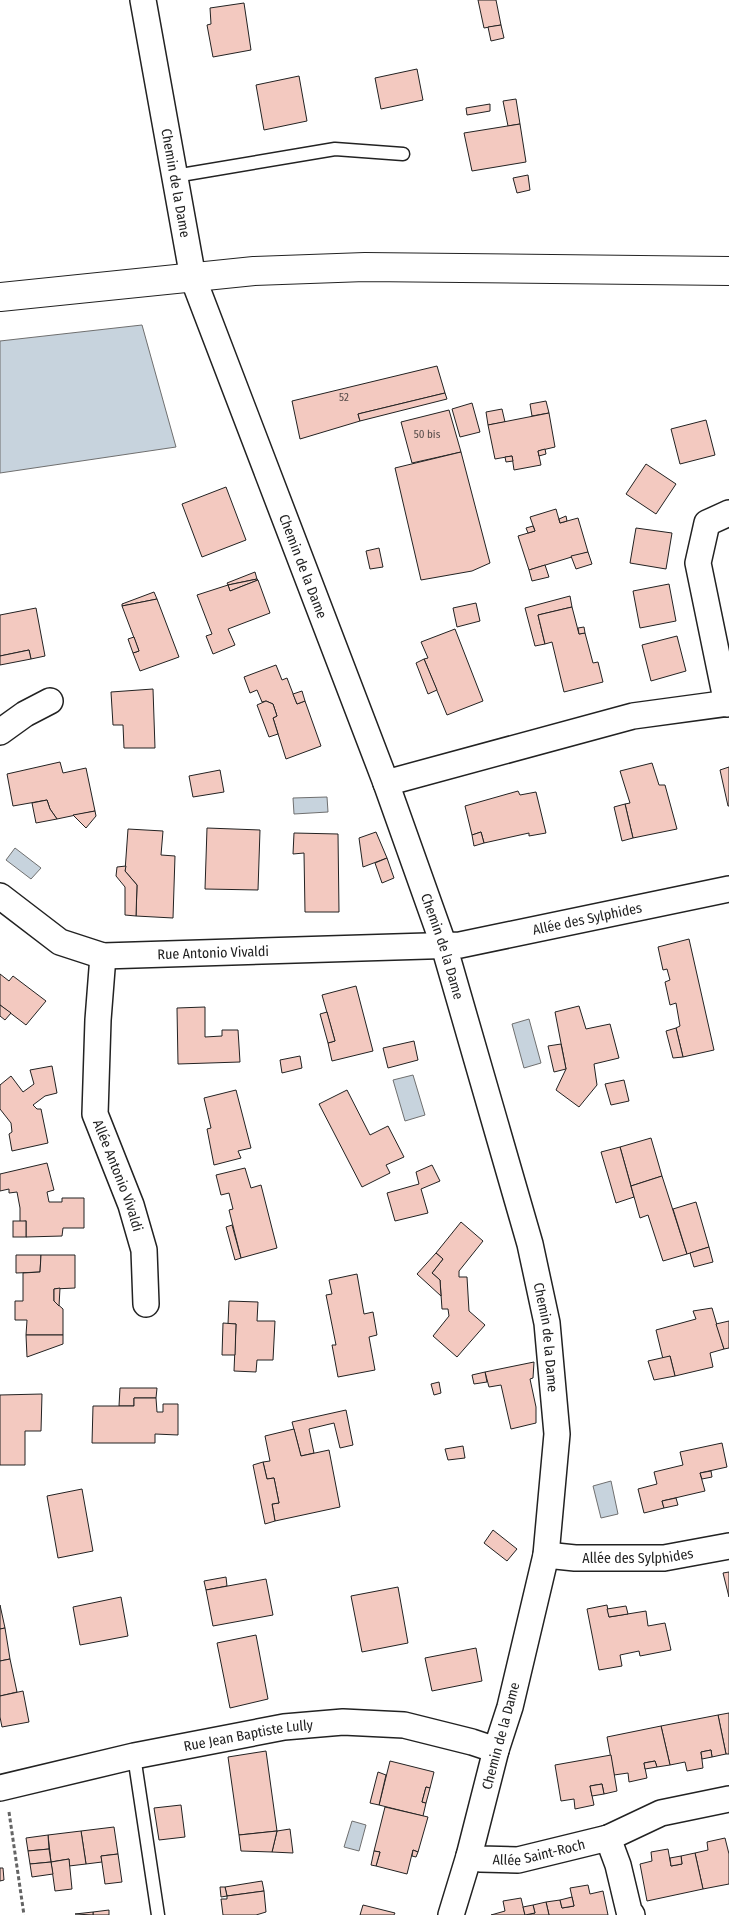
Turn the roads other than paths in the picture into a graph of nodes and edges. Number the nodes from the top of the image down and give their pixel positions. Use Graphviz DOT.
graph roads {
  1 [pos="143,0"];
  2 [pos="403,154"];
  3 [pos="175,176"];
  4 [pos="729,271"];
  5 [pos="193,278"];
  6 [pos="0,296"];
  7 [pos="729,513"];
  8 [pos="50,701"];
  9 [pos="728,704"];
  10 [pos="0,732"];
  11 [pos="386,783"];
  12 [pos="729,889"];
  13 [pos="0,896"];
  14 [pos="444,946"];
  15 [pos="102,956"];
  16 [pos="146,1304"];
  17 [pos="729,1546"];
  18 [pos="546,1554"];
  19 [pos="496,1750"];
  20 [pos="134,1756"];
  21 [pos="2,1787"];
  22 [pos="729,1800"];
  23 [pos="608,1838"];
  24 [pos="469,1856"];
  25 [pos="158,1915"];
  26 [pos="451,1915"];
  27 [pos="632,1915"];
  1 -- 3 [label="street, Chemin de la Dame"];
  2 -- 3 [label="lane"];
  3 -- 5 [label="street, Chemin de la Dame"];
  4 -- 5 [label="main road"];
  5 -- 6 [label="main road"];
  5 -- 11 [label="street, Chemin de la Dame"];
  7 -- 9 [label="street"];
  8 -- 10 [label="street"];
  9 -- 11 [label="street"];
  11 -- 14 [label="street, Chemin de la Dame"];
  12 -- 14 [label="street, Allée des Sylphides"];
  13 -- 15 [label="street, Rue Antonio Vivaldi"];
  14 -- 15 [label="street, Rue Antonio Vivaldi"];
  14 -- 18 [label="street, Chemin de la Dame"];
  15 -- 16 [label="street, Allée Antonio Vivaldi"];
  17 -- 18 [label="street, Allée des Sylphides"];
  18 -- 19 [label="street, Chemin de la Dame"];
  19 -- 20 [label="street, Rue Jean Baptiste Lully"];
  19 -- 24 [label="street, Chemin de la Dame"];
  20 -- 21 [label="street, Rue Jean Baptiste Lully"];
  20 -- 25 [label="lane"];
  22 -- 23 [label="street, Allée Saint-Roch"];
  23 -- 24 [label="street, Allée Saint-Roch"];
  23 -- 27 [label="street"];
  24 -- 26 [label="street, Chemin de la Dame"];
}
